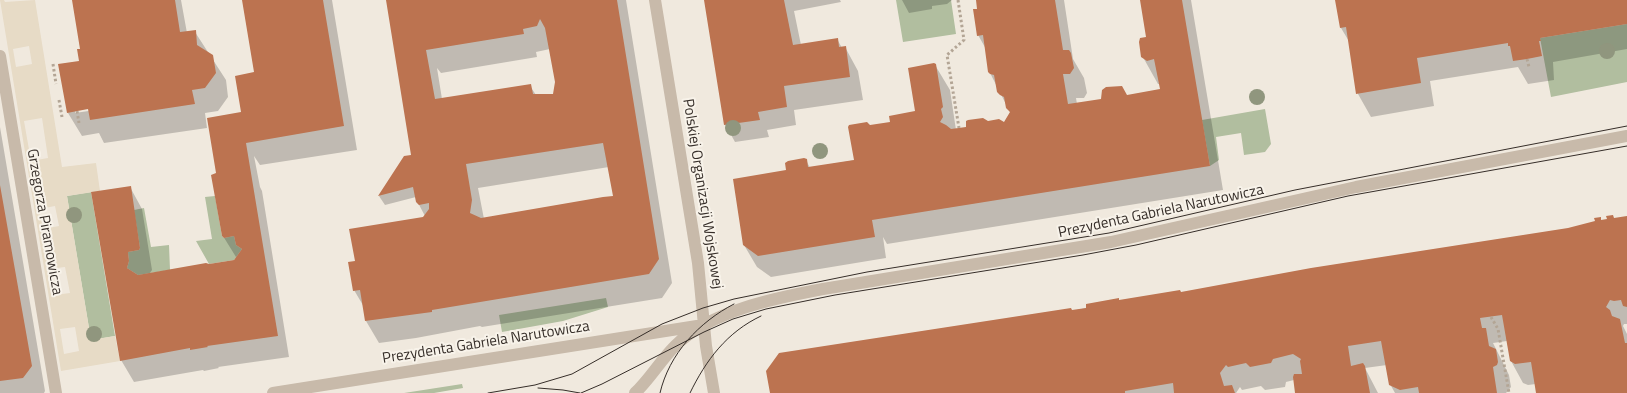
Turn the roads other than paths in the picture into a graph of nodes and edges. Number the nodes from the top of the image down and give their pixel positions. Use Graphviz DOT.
graph roads {
  1 [pos="655,0"];
  2 [pos="0,56"];
  3 [pos="1627,136"];
  4 [pos="704,324"];
  5 [pos="56,393"];
  6 [pos="273,393"];
  7 [pos="635,393"];
  8 [pos="714,393"];
  1 -- 4 [label="street, Polskiej Organizacji Wojskowej"];
  2 -- 5 [label="street, Grzegorza Piramowicza"];
  3 -- 4 [label="street, Prezydenta Gabriela Narutowicza"];
  4 -- 6 [label="street, Prezydenta Gabriela Narutowicza"];
  4 -- 7 [label="street, Prezydenta Gabriela Narutowicza"];
  4 -- 8 [label="street, Polskiej Organizacji Wojskowej"];
}
